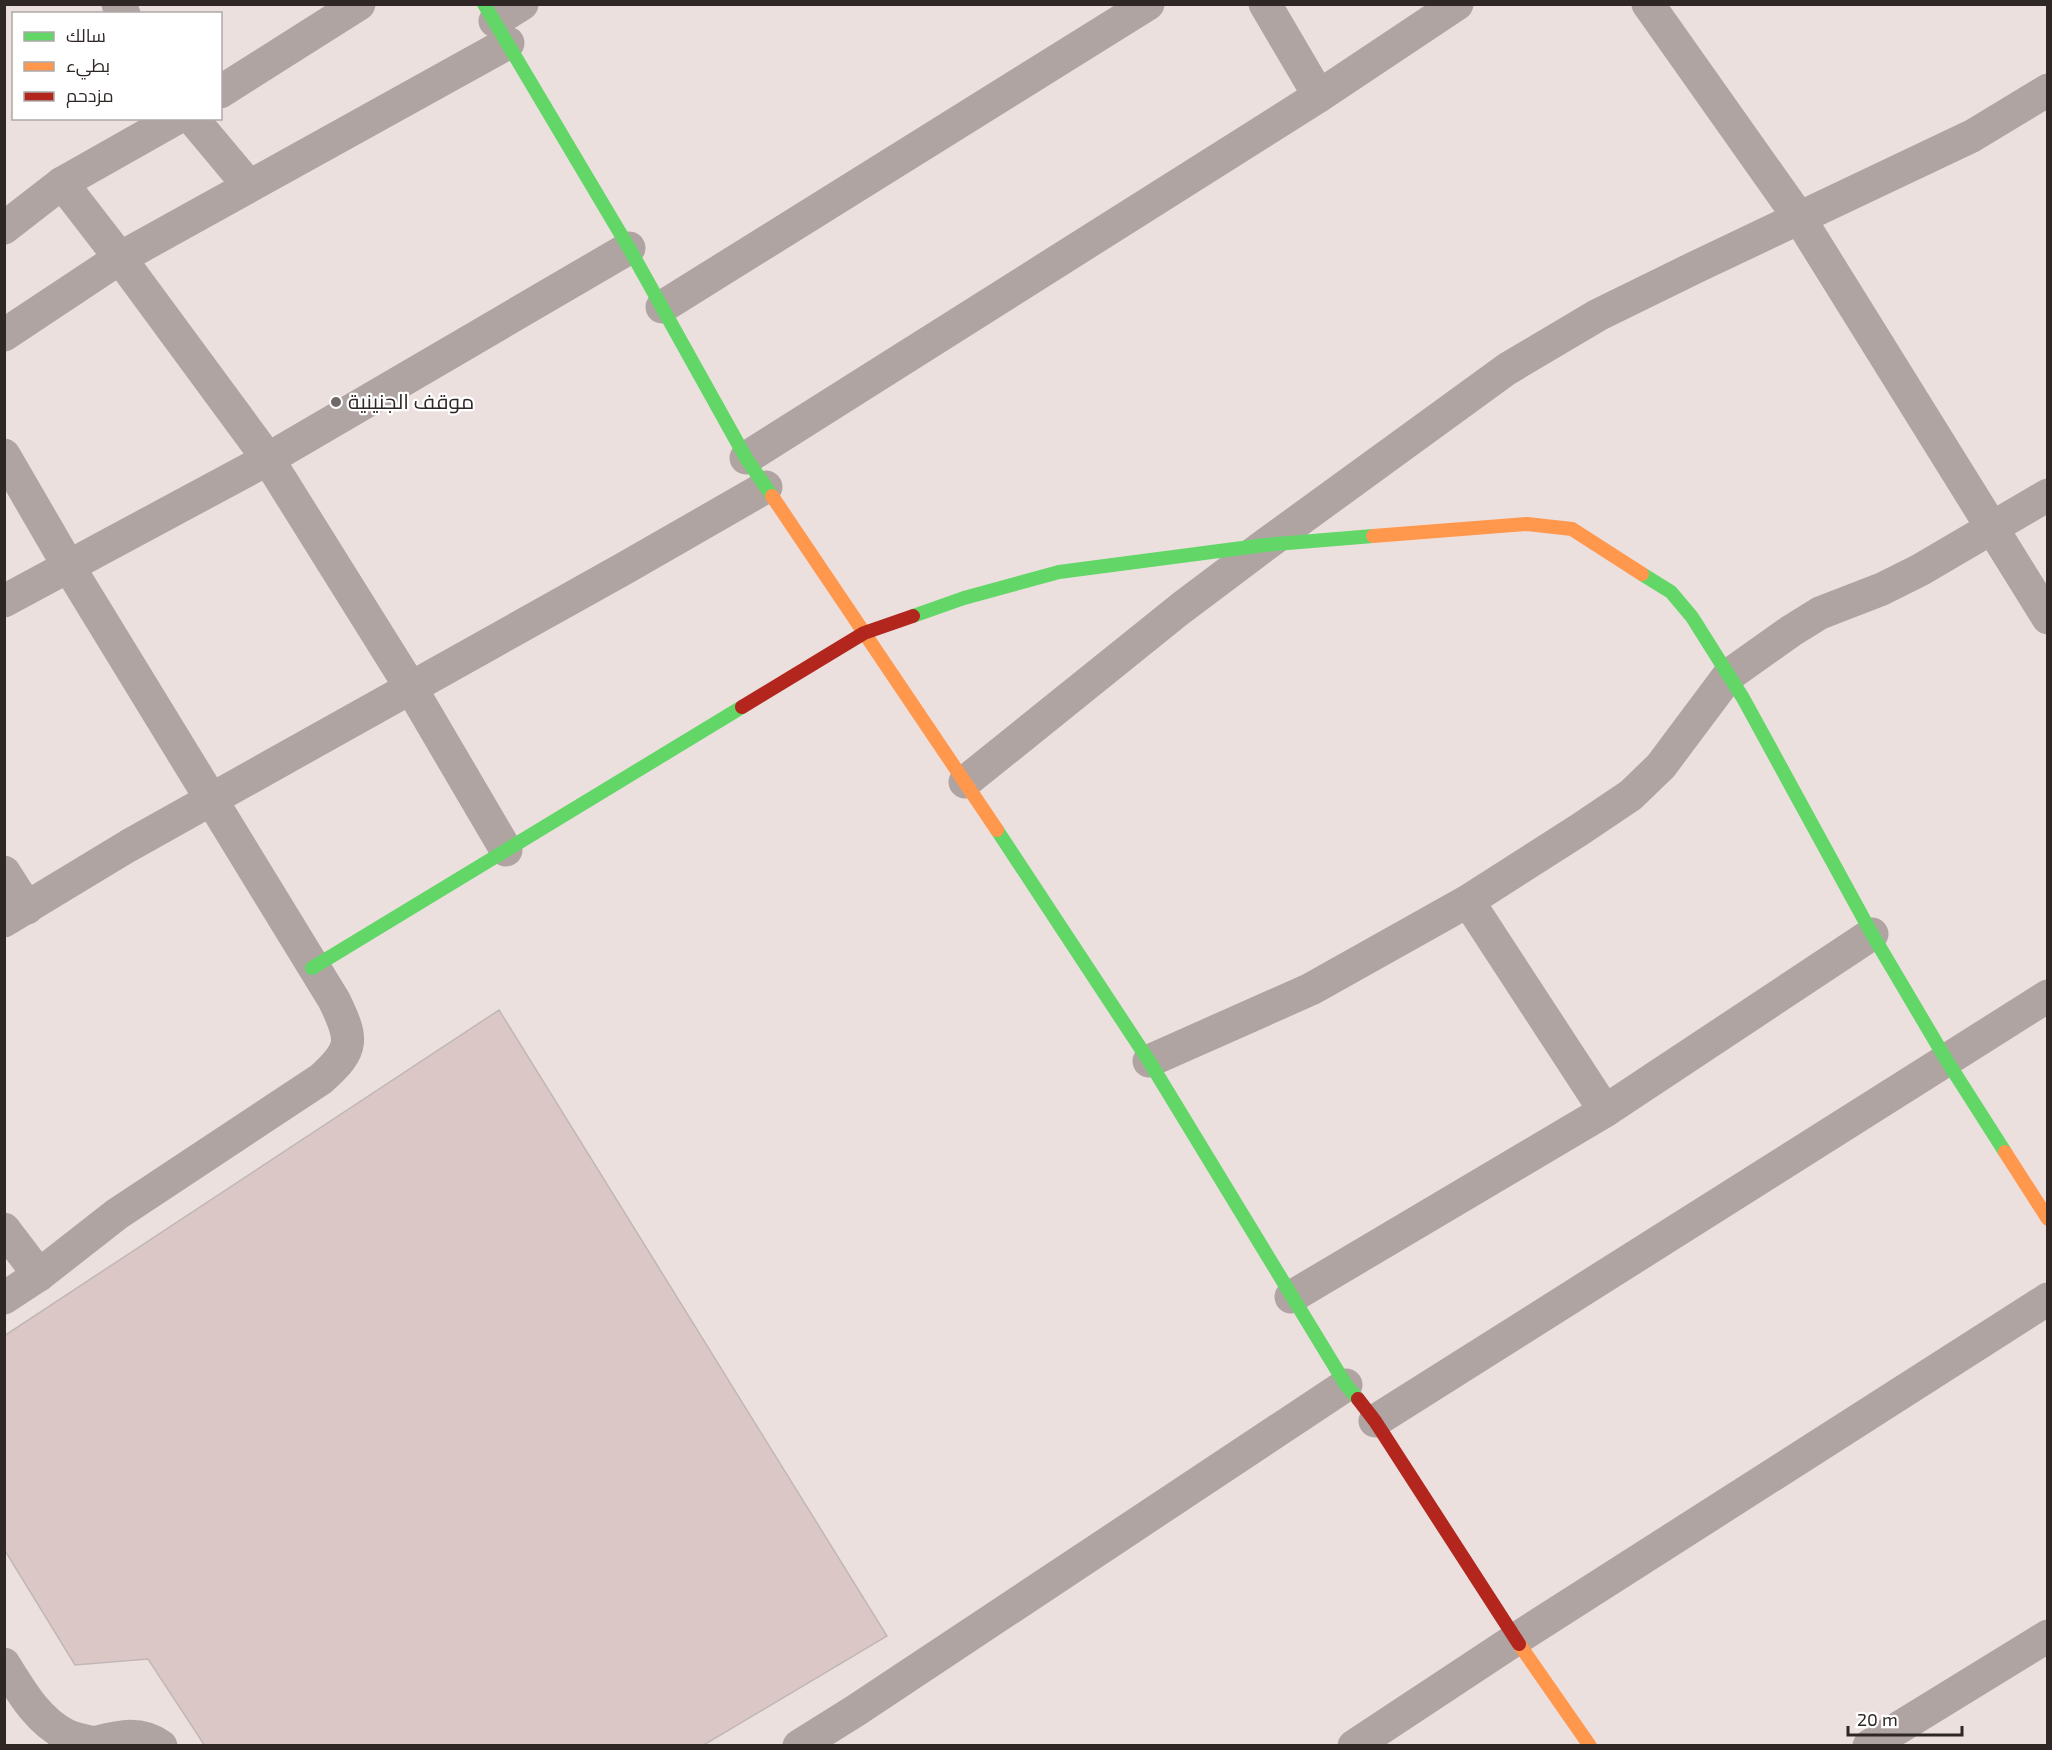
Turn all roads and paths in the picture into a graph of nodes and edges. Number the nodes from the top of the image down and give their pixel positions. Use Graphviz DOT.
graph roads {
  1 [pos="359,4"];
  2 [pos="1148,4"];
  3 [pos="1265,4"];
  4 [pos="1457,4"];
  5 [pos="1648,4"];
  6 [pos="502,18"];
  7 [pos="222,91"];
  8 [pos="1319,96"];
  9 [pos="2044,102"];
  10 [pos="173,120"];
  11 [pos="194,120"];
  12 [pos="62,183"];
  13 [pos="248,185"];
  14 [pos="1800,219"];
  15 [pos="4,228"];
  16 [pos="629,248"];
  17 [pos="120,258"];
  18 [pos="662,307"];
  19 [pos="4,335"];
  20 [pos="4,455"];
  21 [pos="746,458"];
  22 [pos="268,459"];
  23 [pos="766,487"];
  24 [pos="2048,495"];
  25 [pos="1992,529"];
  26 [pos="1266,545"];
  27 [pos="69,567"];
  28 [pos="4,601"];
  29 [pos="2048,618"];
  30 [pos="864,633"];
  31 [pos="1729,675"];
  32 [pos="411,688"];
  33 [pos="965,782"];
  34 [pos="210,800"];
  35 [pos="506,850"];
  36 [pos="4,872"];
  37 [pos="1468,901"];
  38 [pos="16,914"];
  39 [pos="1872,934"];
  40 [pos="312,968"];
  41 [pos="2048,996"];
  42 [pos="1149,1061"];
  43 [pos="1947,1061"];
  44 [pos="1605,1111"];
  45 [pos="2048,1219"];
  46 [pos="4,1229"];
  47 [pos="39,1275"];
  48 [pos="1291,1297"];
  49 [pos="4,1298"];
  50 [pos="2048,1299"];
  51 [pos="1346,1385"];
  52 [pos="1375,1421"];
  53 [pos="2048,1636"];
  54 [pos="1516,1639"];
  55 [pos="4,1664"];
  56 [pos="92,1744"];
  57 [pos="161,1746"];
  58 [pos="799,1746"];
  59 [pos="1354,1746"];
  60 [pos="1590,1746"];
  61 [pos="1869,1746"];
  1 -- 7 [label="street"];
  2 -- 18 [label="street"];
  3 -- 8 [label="street"];
  4 -- 8 [label="street"];
  5 -- 14 [label="street"];
  6 -- 13 [label="street"];
  6 -- 16 [label="street"];
  8 -- 21 [label="street"];
  9 -- 14 [label="street"];
  10 -- 12 [label="street"];
  11 -- 13 [label="street"];
  12 -- 15 [label="street"];
  12 -- 17 [label="street"];
  13 -- 17 [label="street"];
  14 -- 25 [label="street"];
  14 -- 26 [label="street"];
  16 -- 18 [label="street"];
  16 -- 22 [label="street"];
  17 -- 19 [label="street"];
  17 -- 22 [label="street"];
  18 -- 21 [label="street"];
  20 -- 27 [label="street"];
  21 -- 23 [label="street"];
  22 -- 27 [label="street"];
  22 -- 32 [label="street"];
  23 -- 30 [label="street"];
  23 -- 32 [label="street"];
  24 -- 25 [label="street"];
  25 -- 29 [label="street"];
  25 -- 31 [label="street"];
  26 -- 30 [label="street"];
  26 -- 31 [label="street"];
  26 -- 33 [label="street"];
  27 -- 28 [label="street"];
  27 -- 34 [label="street"];
  30 -- 33 [label="street"];
  30 -- 35 [label="street"];
  31 -- 37 [label="street"];
  31 -- 39 [label="street"];
  32 -- 34 [label="street"];
  32 -- 35 [label="street"];
  33 -- 42 [label="street"];
  34 -- 38 [label="street"];
  34 -- 40 [label="street"];
  35 -- 40 [label="street"];
  36 -- 38 [label="street"];
  37 -- 42 [label="street"];
  37 -- 44 [label="street"];
  39 -- 43 [label="street"];
  39 -- 44 [label="street"];
  40 -- 47 [label="street"];
  41 -- 43 [label="street"];
  42 -- 48 [label="street"];
  43 -- 45 [label="street"];
  43 -- 52 [label="street"];
  44 -- 48 [label="street"];
  46 -- 47 [label="street"];
  47 -- 49 [label="street"];
  48 -- 51 [label="street"];
  50 -- 54 [label="street"];
  51 -- 52 [label="street"];
  51 -- 58 [label="street"];
  52 -- 54 [label="street"];
  53 -- 61 [label="street"];
  54 -- 59 [label="street"];
  54 -- 60 [label="street"];
  55 -- 56 [label="street"];
  56 -- 57 [label="street"];
}
